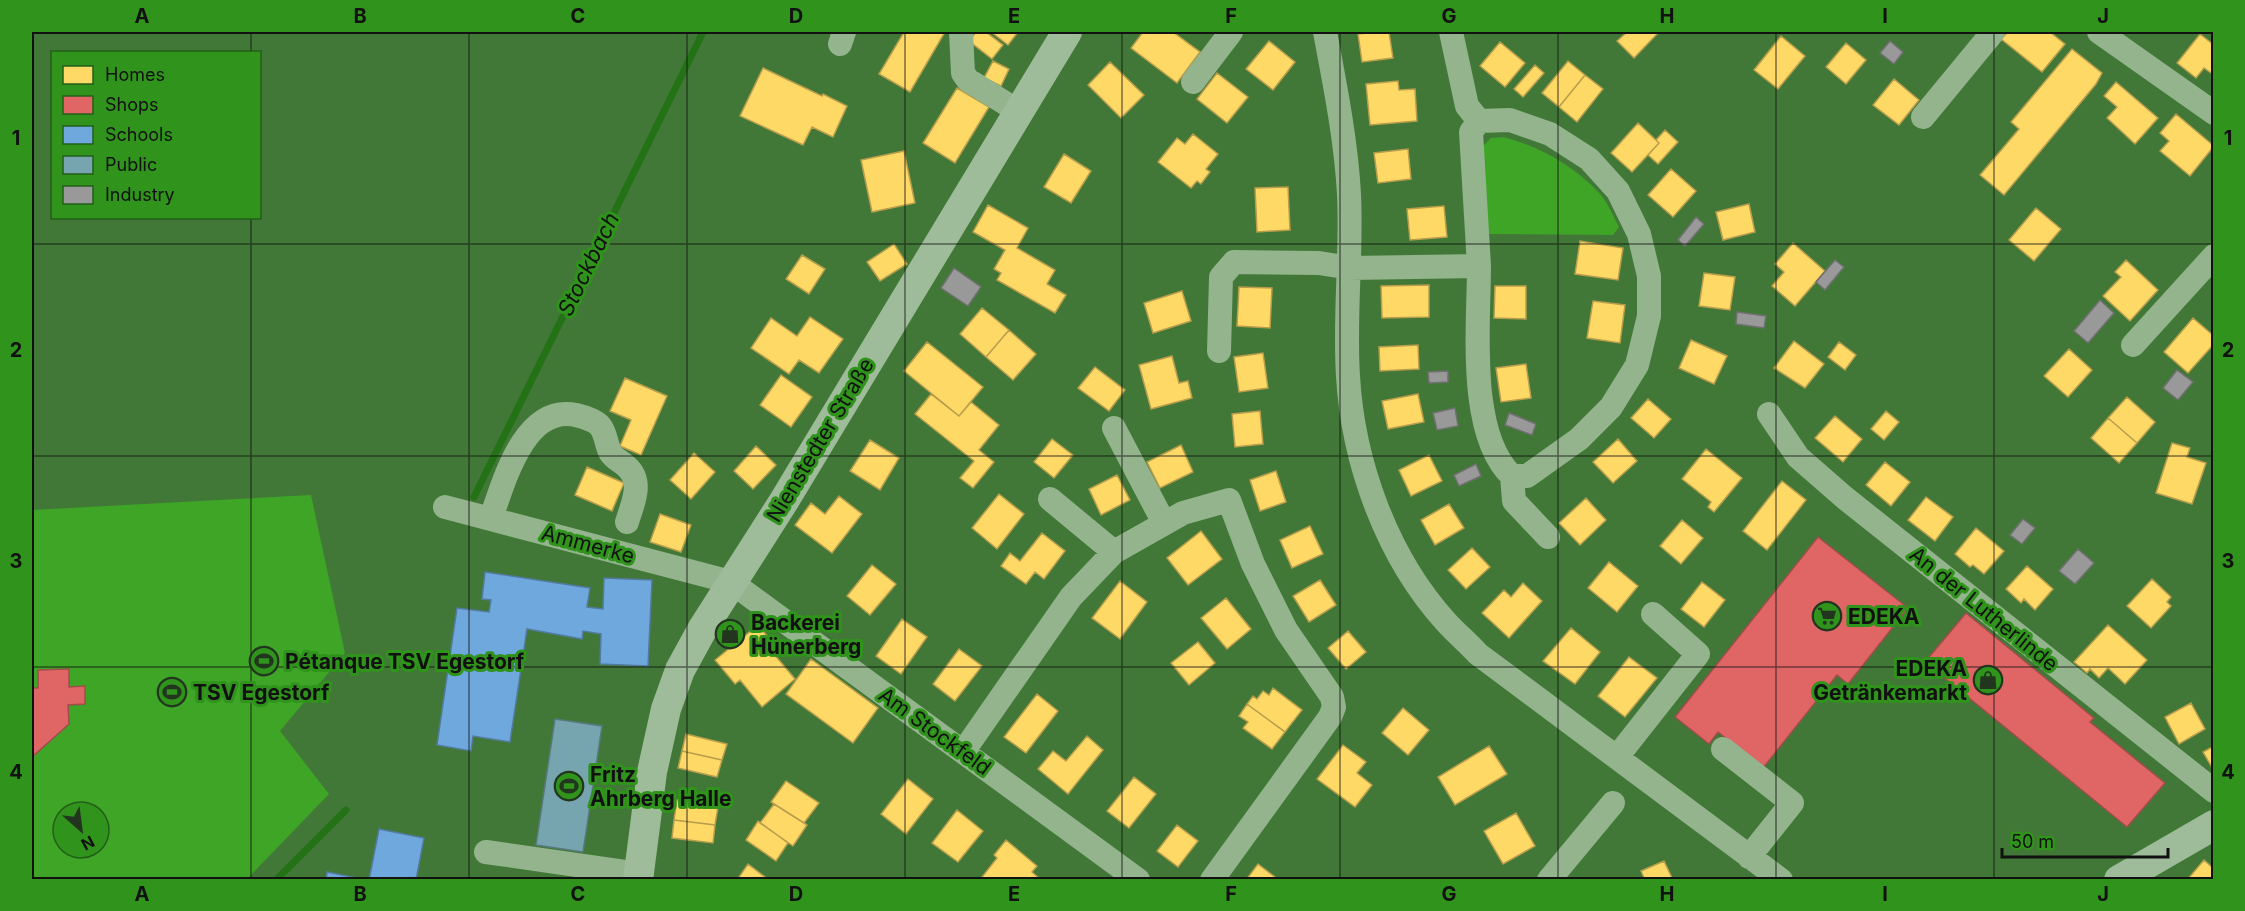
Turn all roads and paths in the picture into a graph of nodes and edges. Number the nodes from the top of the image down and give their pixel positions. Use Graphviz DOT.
graph roads {
  1 [pos="961,32"];
  2 [pos="1067,32"];
  3 [pos="1231,32"];
  4 [pos="1325,32"];
  5 [pos="1451,32"];
  6 [pos="1993,32"];
  7 [pos="2099,32"];
  8 [pos="1193,82"];
  9 [pos="1018,111"];
  10 [pos="2214,113"];
  11 [pos="1923,117"];
  12 [pos="1479,121"];
  13 [pos="2214,256"];
  14 [pos="1479,266"];
  15 [pos="1350,267"];
  16 [pos="2133,345"];
  17 [pos="1219,351"];
  18 [pos="1769,414"];
  19 [pos="1114,428"];
  20 [pos="1512,476"];
  21 [pos="1050,499"];
  22 [pos="445,507"];
  23 [pos="491,518"];
  24 [pos="627,522"];
  25 [pos="1164,523"];
  26 [pos="1548,537"];
  27 [pos="1114,552"];
  28 [pos="731,582"];
  29 [pos="1653,614"];
  30 [pos="1723,749"];
  31 [pos="963,752"];
  32 [pos="1617,757"];
  33 [pos="2214,791"];
  34 [pos="1613,803"];
  35 [pos="2214,825"];
  36 [pos="486,852"];
  37 [pos="1749,857"];
  38 [pos="639,877"];
  39 [pos="1138,879"];
  40 [pos="1212,879"];
  41 [pos="1549,879"];
  42 [pos="1781,879"];
  43 [pos="2119,879"];
  1 -- 9 [label="street"];
  2 -- 9 [label="main road, Nienstedter Straße"];
  3 -- 8 [label="street"];
  4 -- 15 [label="street"];
  5 -- 12 [label="street"];
  6 -- 11 [label="street"];
  7 -- 10 [label="street"];
  9 -- 28 [label="main road, Nienstedter Straße"];
  12 -- 14 [label="street"];
  12 -- 20 [label="street"];
  13 -- 16 [label="street"];
  14 -- 15 [label="street"];
  14 -- 20 [label="street"];
  15 -- 17 [label="street"];
  15 -- 32 [label="street"];
  18 -- 33 [label="street, An der Lutherlinde"];
  19 -- 25 [label="street"];
  20 -- 26 [label="street"];
  21 -- 27 [label="street"];
  22 -- 23 [label="street, Ammerke"];
  23 -- 24 [label="street"];
  23 -- 28 [label="street, Ammerke"];
  25 -- 27 [label="street"];
  25 -- 40 [label="street"];
  27 -- 31 [label="street"];
  28 -- 31 [label="street, Am Stockfeld"];
  28 -- 38 [label="main road, Nienstedter Straße"];
  29 -- 32 [label="street"];
  30 -- 37 [label="street"];
  31 -- 39 [label="street, Am Stockfeld"];
  32 -- 37 [label="street"];
  34 -- 41 [label="street"];
  35 -- 43 [label="main road"];
  36 -- 38 [label="street, Nienstedter Straße"];
  37 -- 42 [label="street"];
}
